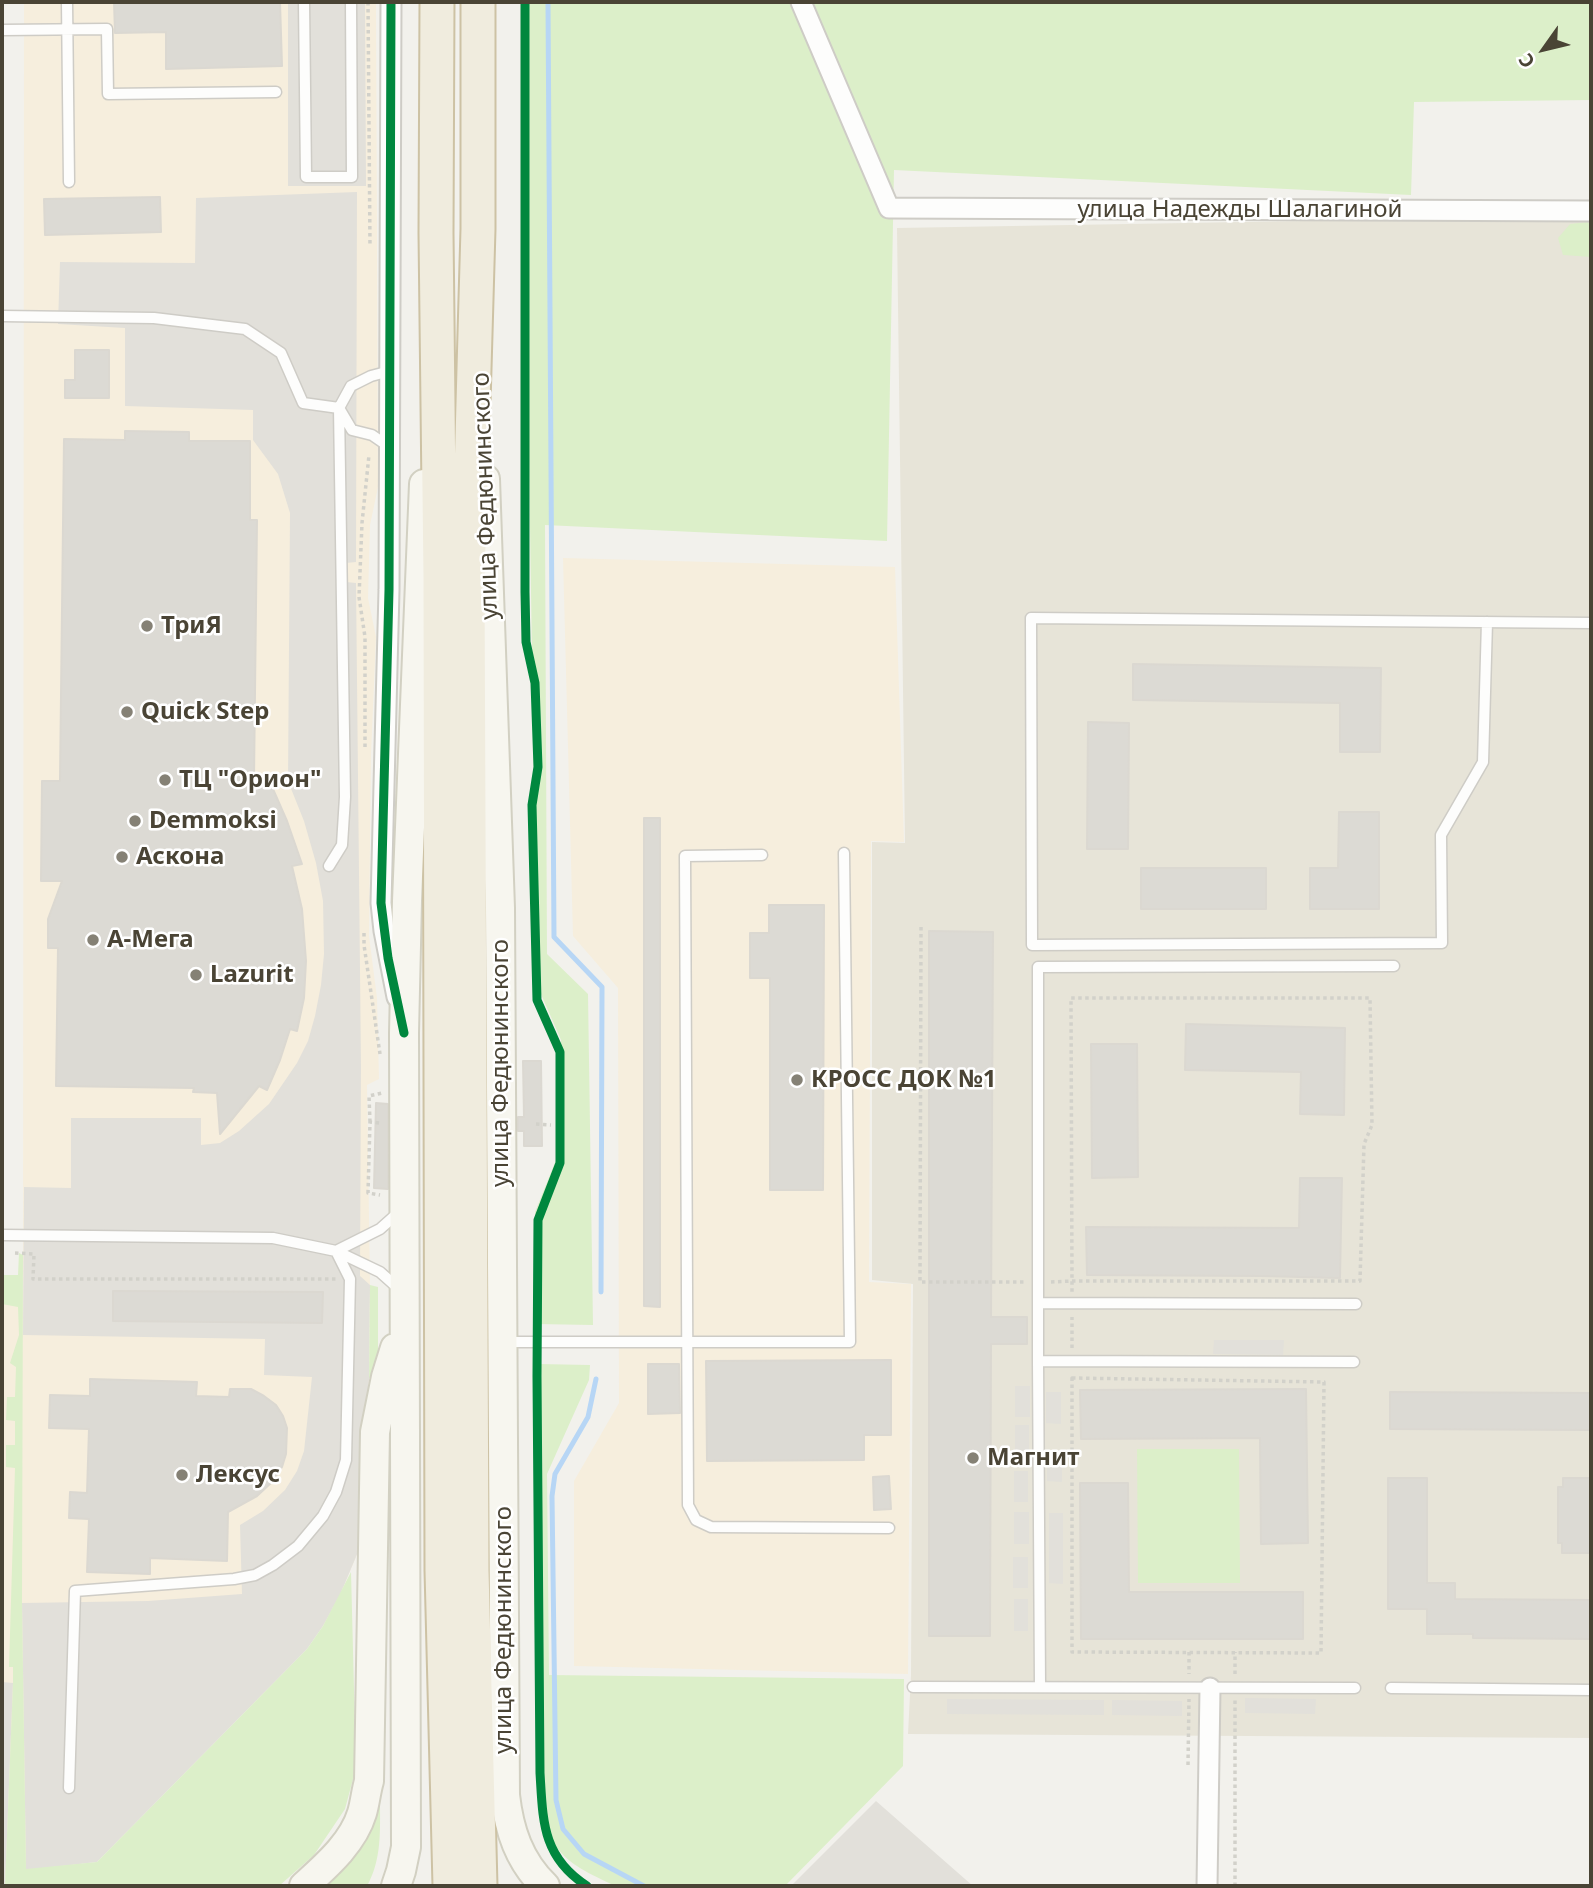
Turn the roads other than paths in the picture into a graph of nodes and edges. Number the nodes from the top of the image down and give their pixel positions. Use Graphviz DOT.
graph roads {
  1 [pos="67,2"];
  2 [pos="304,2"];
  3 [pos="351,2"];
  4 [pos="391,2"];
  5 [pos="437,2"];
  6 [pos="478,2"];
  7 [pos="801,2"];
  8 [pos="67,29"];
  9 [pos="2,30"];
  10 [pos="276,92"];
  11 [pos="69,182"];
  12 [pos="1591,211"];
  13 [pos="478,229"];
  14 [pos="436,233"];
  15 [pos="2,316"];
  16 [pos="390,371"];
  17 [pos="339,408"];
  18 [pos="391,448"];
  19 [pos="1487,622"];
  20 [pos="1591,623"];
  21 [pos="845,853"];
  22 [pos="762,855"];
  23 [pos="329,866"];
  24 [pos="1394,966"];
  25 [pos="404,1033"];
  26 [pos="405,1207"];
  27 [pos="2,1236"];
  28 [pos="336,1251"];
  29 [pos="1039,1303"];
  30 [pos="1356,1304"];
  31 [pos="404,1306"];
  32 [pos="686,1341"];
  33 [pos="503,1342"];
  34 [pos="1038,1361"];
  35 [pos="1354,1362"];
  36 [pos="888,1528"];
  37 [pos="457,1570"];
  38 [pos="1040,1686"];
  39 [pos="913,1687"];
  40 [pos="1210,1688"];
  41 [pos="1356,1688"];
  42 [pos="1391,1688"];
  43 [pos="1591,1690"];
  44 [pos="69,1788"];
  45 [pos="304,1886"];
  46 [pos="396,1886"];
  47 [pos="450,1886"];
  48 [pos="480,1886"];
  49 [pos="545,1886"];
  50 [pos="1207,1886"];
  1 -- 8 [label="lane"];
  2 -- 3 [label="lane"];
  4 -- 16 [label="street"];
  5 -- 14 [label="highway, улица Федюнинского"];
  6 -- 13 [label="highway, улица Федюнинского"];
  7 -- 12 [label="street, улица Надежды Шалагиной"];
  8 -- 9 [label="lane"];
  8 -- 10 [label="lane"];
  8 -- 11 [label="lane"];
  13 -- 33 [label="main road, улица Федюнинского"];
  13 -- 37 [label="highway, улица Федюнинского"];
  14 -- 25 [label="main road, улица Федюнинского"];
  14 -- 37 [label="highway, улица Федюнинского"];
  15 -- 17 [label="lane"];
  16 -- 17 [label="lane"];
  16 -- 18 [label="street"];
  17 -- 18 [label="lane"];
  17 -- 23 [label="lane"];
  18 -- 25 [label="street"];
  19 -- 19 [label="lane"];
  19 -- 20 [label="lane"];
  21 -- 32 [label="lane"];
  22 -- 32 [label="lane"];
  24 -- 29 [label="lane"];
  25 -- 26 [label="main road, улица Федюнинского"];
  26 -- 28 [label="lane"];
  26 -- 31 [label="main road, улица Федюнинского"];
  27 -- 28 [label="lane"];
  28 -- 31 [label="lane"];
  28 -- 44 [label="lane"];
  29 -- 30 [label="lane"];
  29 -- 34 [label="lane"];
  31 -- 45 [label="main road"];
  31 -- 46 [label="main road, улица Федюнинского"];
  32 -- 33 [label="lane"];
  32 -- 36 [label="lane"];
  33 -- 49 [label="main road, улица Федюнинского"];
  34 -- 35 [label="lane"];
  34 -- 38 [label="lane"];
  37 -- 47 [label="highway"];
  37 -- 48 [label="highway"];
  38 -- 39 [label="lane"];
  38 -- 40 [label="lane"];
  40 -- 41 [label="lane"];
  40 -- 50 [label="street"];
  42 -- 43 [label="lane"];
}
